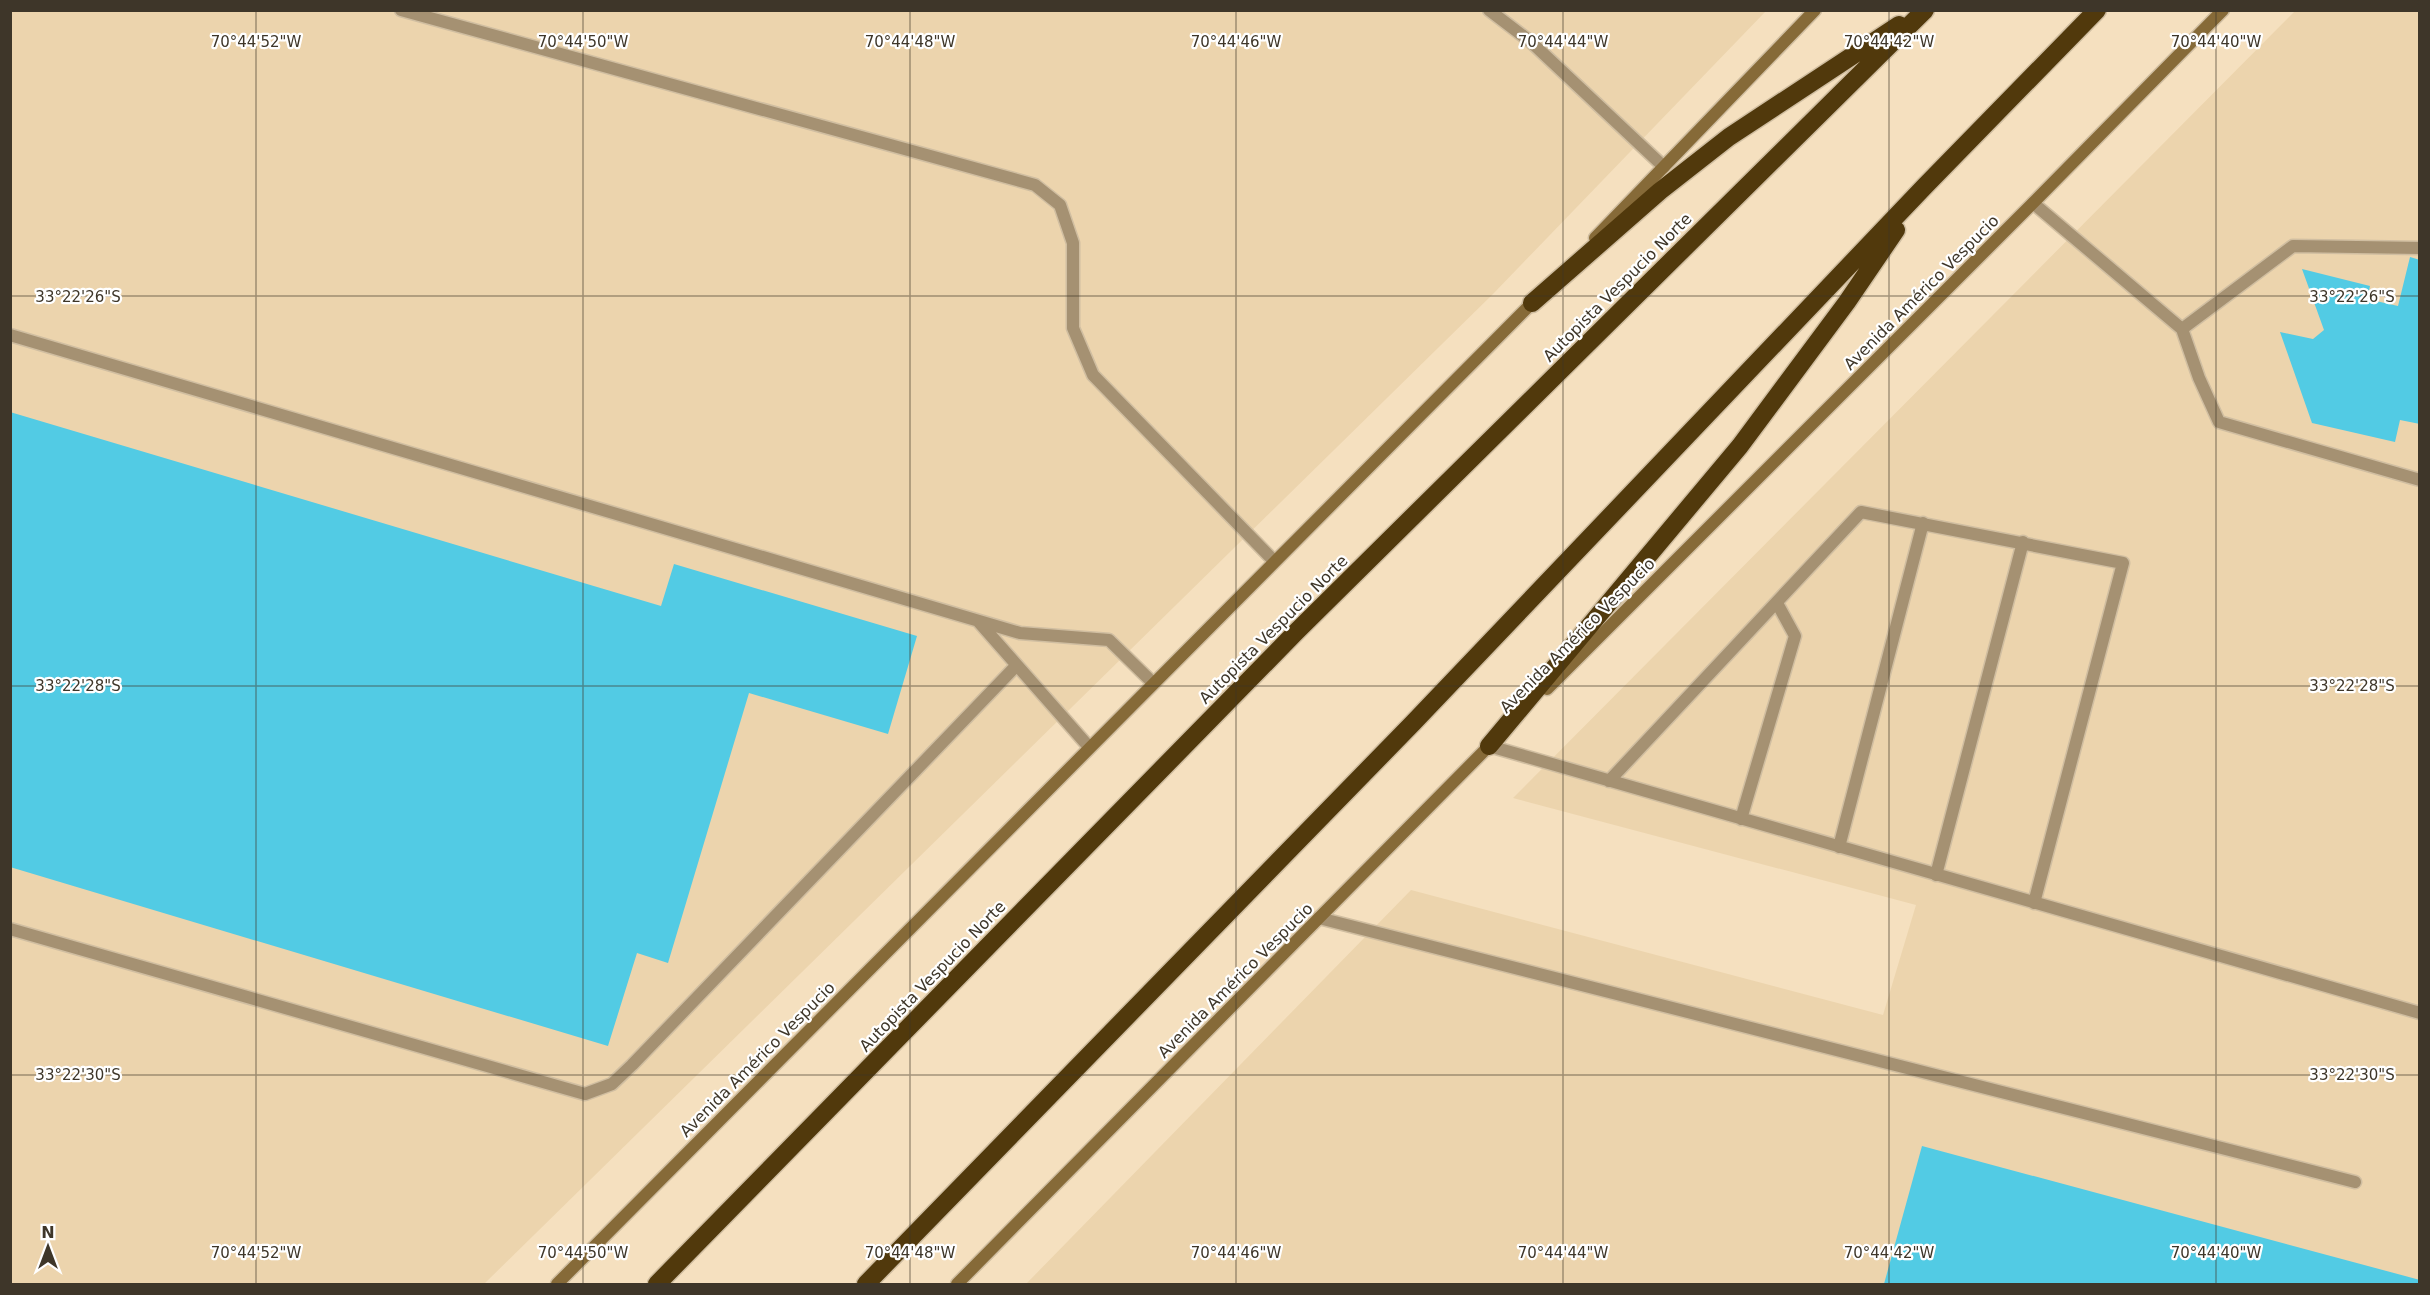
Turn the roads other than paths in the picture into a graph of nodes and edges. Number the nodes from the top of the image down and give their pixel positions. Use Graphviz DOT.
graph roads {
  1 [pos="401,10"];
  2 [pos="1489,10"];
  3 [pos="1815,10"];
  4 [pos="1922,10"];
  5 [pos="2097,10"];
  6 [pos="2223,10"];
  7 [pos="1664,167"];
  8 [pos="1925,186"];
  9 [pos="2033,203"];
  10 [pos="2420,248"];
  11 [pos="1532,303"];
  12 [pos="2182,329"];
  13 [pos="10,335"];
  14 [pos="2420,480"];
  15 [pos="1923,523"];
  16 [pos="2024,542"];
  17 [pos="1274,561"];
  18 [pos="1777,603"];
  19 [pos="978,620"];
  20 [pos="1016,666"];
  21 [pos="1153,683"];
  22 [pos="1489,746"];
  23 [pos="1089,747"];
  24 [pos="1609,781"];
  25 [pos="1741,819"];
  26 [pos="1839,847"];
  27 [pos="1936,875"];
  28 [pos="2034,903"];
  29 [pos="1318,918"];
  30 [pos="10,929"];
  31 [pos="2420,1013"];
  32 [pos="2355,1182"];
  33 [pos="557,1284"];
  34 [pos="657,1284"];
  35 [pos="866,1284"];
  36 [pos="957,1284"];
  1 -- 17 [label="lane"];
  2 -- 7 [label="lane"];
  3 -- 7 [label="main road, Avenida Américo Vespucio"];
  4 -- 11 [label="highway"];
  4 -- 34 [label="highway, Autopista Vespucio Norte"];
  5 -- 8 [label="highway"];
  6 -- 9 [label="main road, Avenida Américo Vespucio"];
  7 -- 11 [label="main road, Avenida Américo Vespucio"];
  8 -- 22 [label="highway"];
  8 -- 35 [label="highway"];
  9 -- 12 [label="lane"];
  9 -- 22 [label="main road, Avenida Américo Vespucio"];
  10 -- 12 [label="lane"];
  11 -- 17 [label="main road, Avenida Américo Vespucio"];
  12 -- 14 [label="lane"];
  13 -- 19 [label="lane"];
  15 -- 16 [label="lane"];
  15 -- 18 [label="lane"];
  15 -- 26 [label="lane"];
  16 -- 27 [label="lane"];
  16 -- 28 [label="lane"];
  17 -- 21 [label="main road, Avenida Américo Vespucio"];
  18 -- 24 [label="lane"];
  18 -- 25 [label="lane"];
  19 -- 20 [label="lane"];
  19 -- 21 [label="lane"];
  20 -- 23 [label="lane"];
  20 -- 30 [label="lane"];
  21 -- 23 [label="main road, Avenida Américo Vespucio"];
  22 -- 24 [label="lane"];
  22 -- 29 [label="main road, Avenida Américo Vespucio"];
  23 -- 33 [label="main road, Avenida Américo Vespucio"];
  24 -- 25 [label="lane"];
  25 -- 26 [label="lane"];
  26 -- 27 [label="lane"];
  27 -- 28 [label="lane"];
  28 -- 31 [label="lane"];
  29 -- 32 [label="lane"];
  29 -- 36 [label="main road, Avenida Américo Vespucio"];
}
